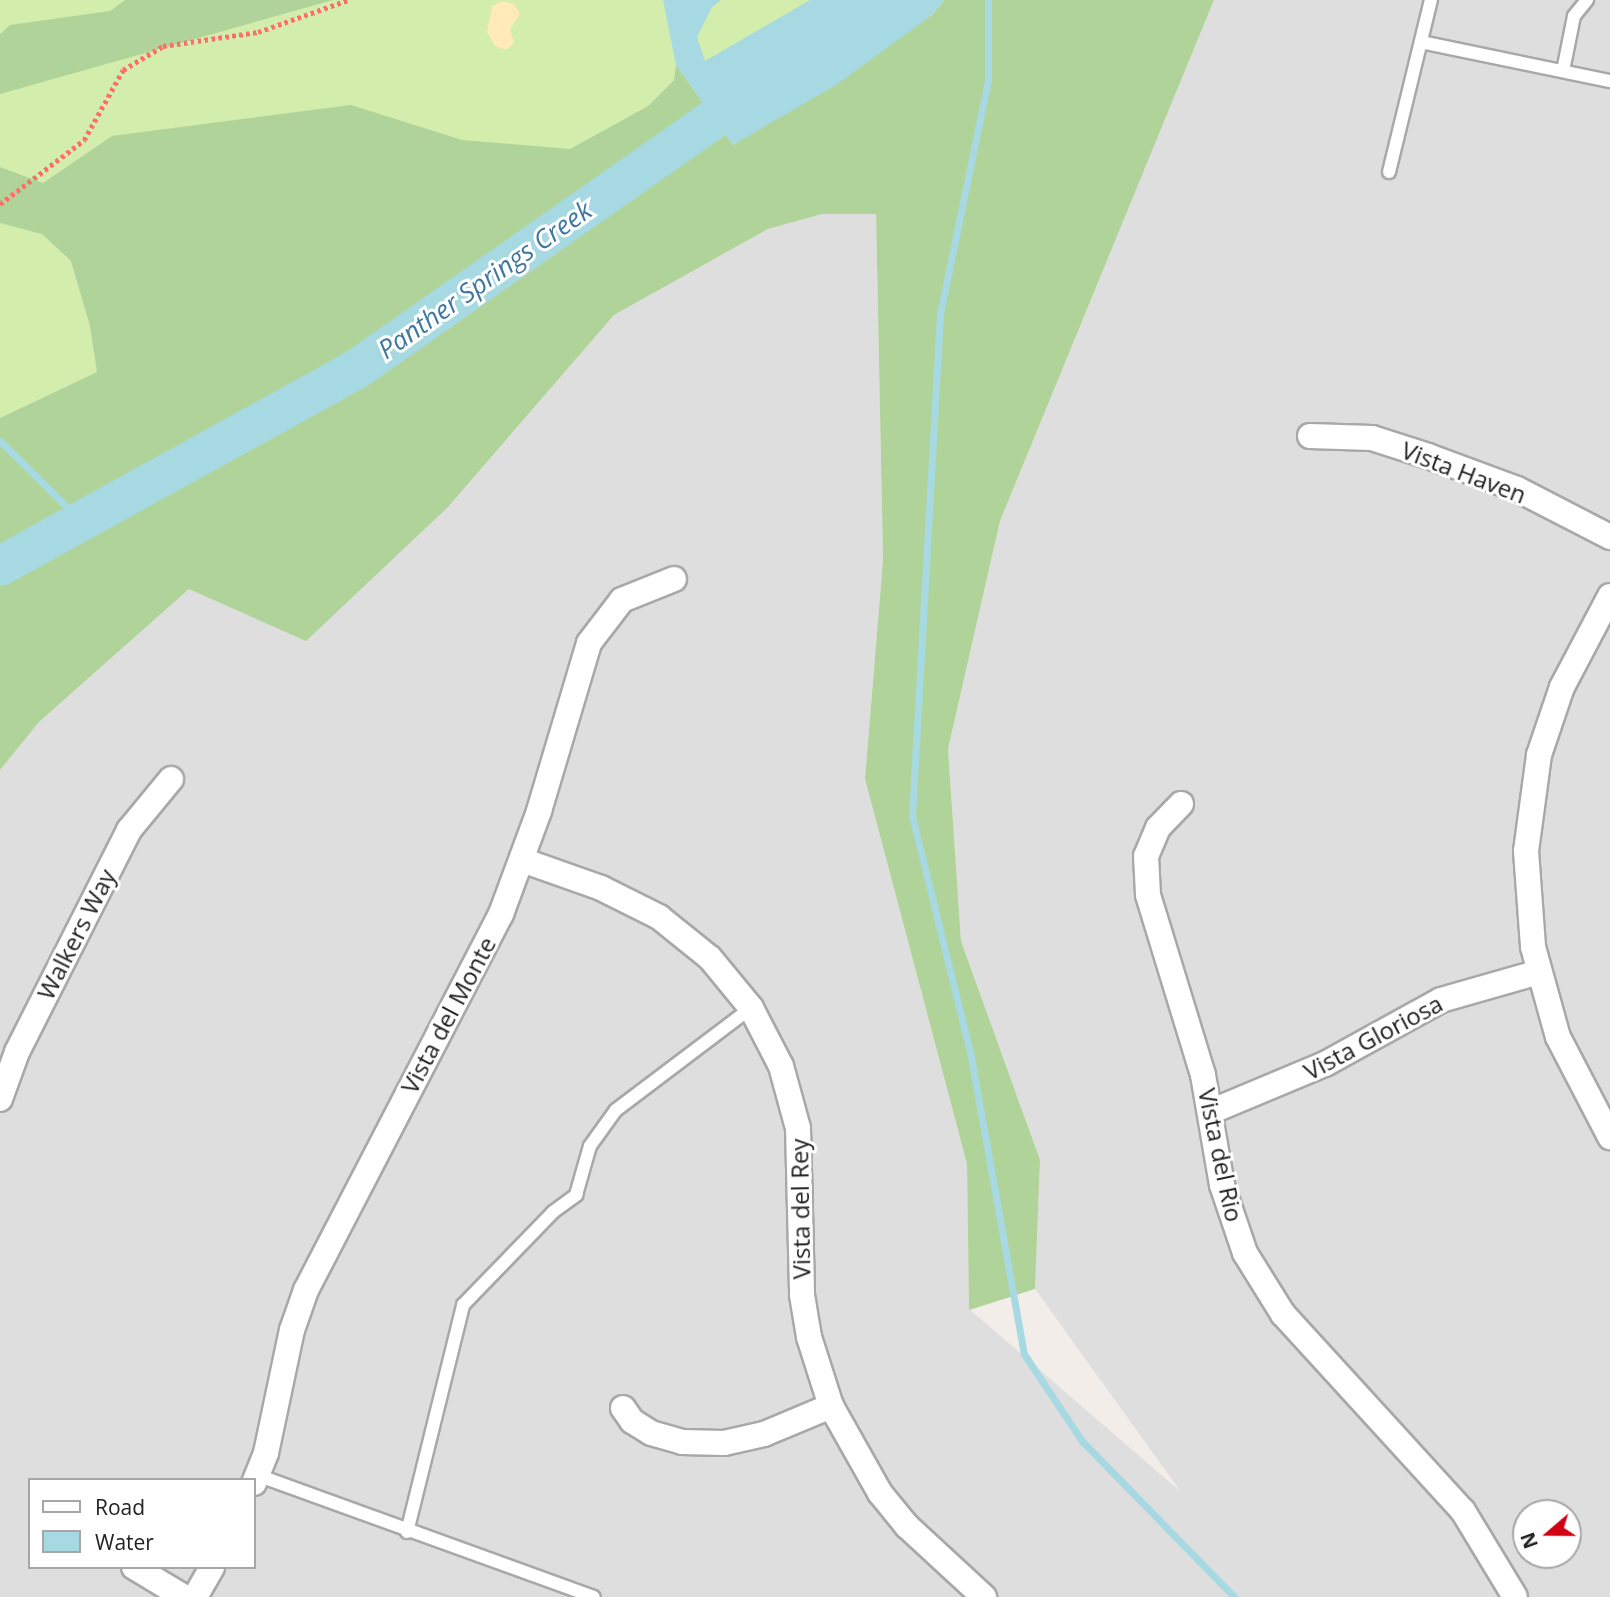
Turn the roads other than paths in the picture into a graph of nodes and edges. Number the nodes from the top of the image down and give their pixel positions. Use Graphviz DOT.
graph roads {
  1 [pos="1432,0"];
  2 [pos="1587,0"];
  3 [pos="1421,41"];
  4 [pos="1563,71"];
  5 [pos="1610,81"];
  6 [pos="1389,172"];
  7 [pos="1310,436"];
  8 [pos="1610,537"];
  9 [pos="674,579"];
  10 [pos="1610,596"];
  11 [pos="171,779"];
  12 [pos="1181,804"];
  13 [pos="522,860"];
  14 [pos="1539,972"];
  15 [pos="751,1008"];
  16 [pos="0,1099"];
  17 [pos="1210,1112"];
  18 [pos="1610,1137"];
  19 [pos="831,1406"];
  20 [pos="623,1408"];
  21 [pos="255,1478"];
  22 [pos="256,1479"];
  23 [pos="407,1532"];
  24 [pos="137,1569"];
  25 [pos="211,1569"];
  26 [pos="184,1597"];
  27 [pos="195,1597"];
  28 [pos="594,1597"];
  29 [pos="984,1597"];
  30 [pos="1515,1597"];
  1 -- 3 [label="lane"];
  2 -- 4 [label="lane"];
  3 -- 4 [label="lane"];
  3 -- 6 [label="lane"];
  4 -- 5 [label="lane"];
  7 -- 8 [label="street, Vista Haven"];
  9 -- 13 [label="street, Vista del Monte"];
  10 -- 14 [label="street"];
  11 -- 16 [label="street, Walkers Way"];
  12 -- 17 [label="street, Vista del Rio"];
  13 -- 15 [label="street, Vista del Rey"];
  13 -- 21 [label="street, Vista del Monte"];
  14 -- 17 [label="street, Vista Gloriosa"];
  14 -- 18 [label="street"];
  15 -- 19 [label="street, Vista del Rey"];
  15 -- 23 [label="lane"];
  17 -- 30 [label="street, Vista del Rio"];
  19 -- 20 [label="street"];
  19 -- 29 [label="street, Vista del Rey"];
  22 -- 23 [label="lane"];
  23 -- 28 [label="lane"];
  24 -- 26 [label="street"];
  25 -- 27 [label="street"];
}
